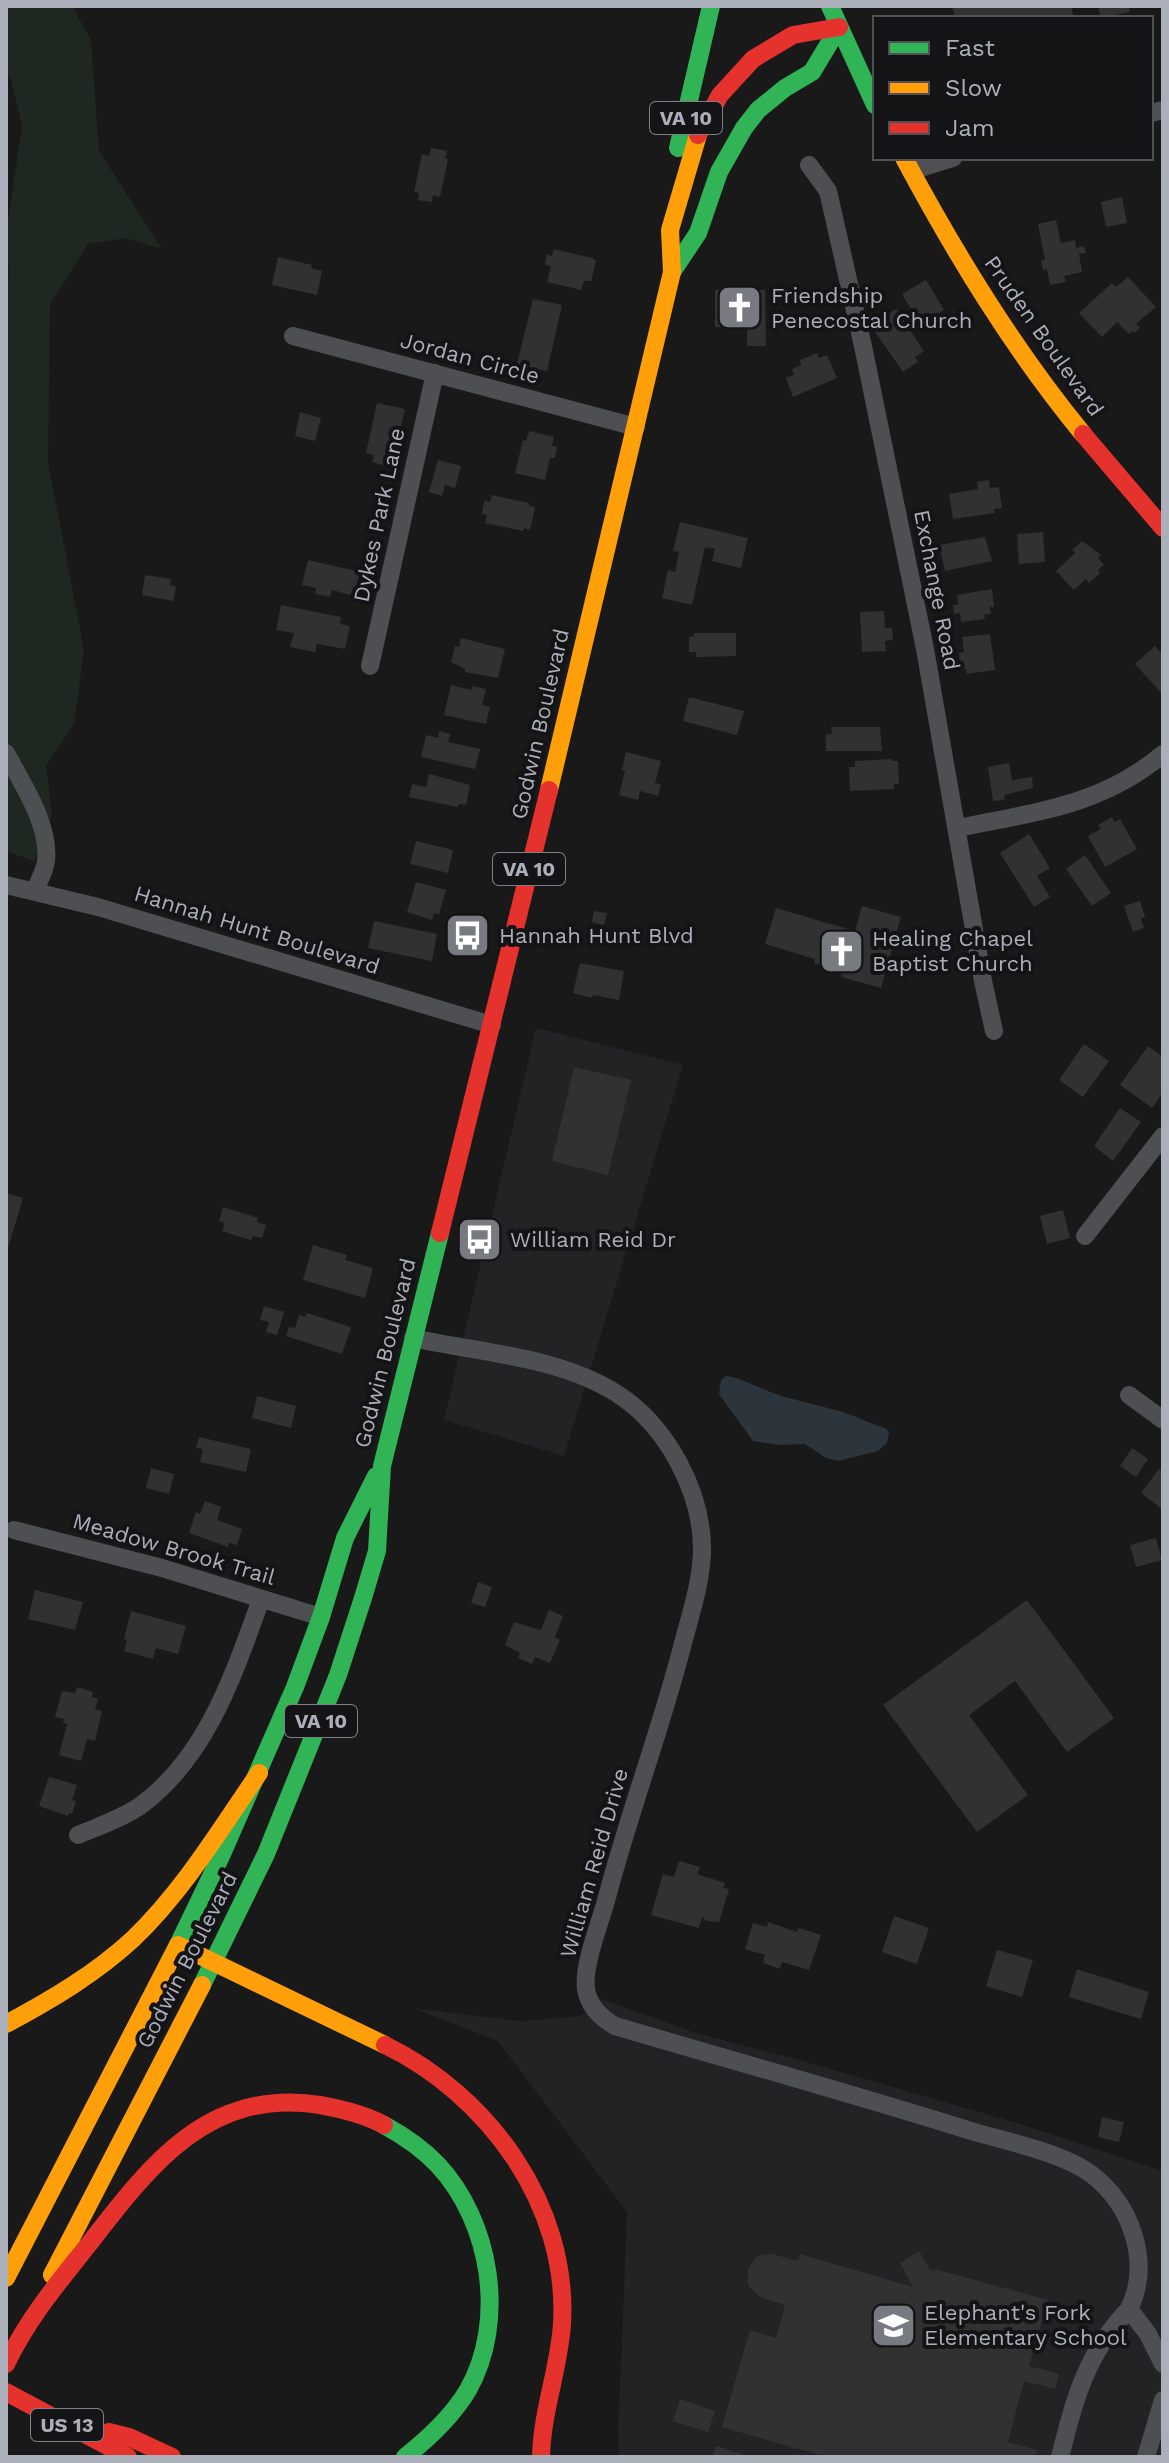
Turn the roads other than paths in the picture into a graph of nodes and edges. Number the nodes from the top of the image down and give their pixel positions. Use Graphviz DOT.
graph roads {
  1 [pos="711,6"];
  2 [pos="830,6"];
  3 [pos="839,27"];
  4 [pos="873,101"];
  5 [pos="938,160"];
  6 [pos="907,164"];
  7 [pos="809,165"];
  8 [pos="670,230"];
  9 [pos="672,272"];
  10 [pos="293,336"];
  11 [pos="435,373"];
  12 [pos="636,427"];
  13 [pos="1163,528"];
  14 [pos="370,666"];
  15 [pos="6,753"];
  16 [pos="1163,754"];
  17 [pos="958,828"];
  18 [pos="6,885"];
  19 [pos="35,891"];
  20 [pos="492,1025"];
  21 [pos="994,1031"];
  22 [pos="1163,1136"];
  23 [pos="1085,1236"];
  24 [pos="413,1338"];
  25 [pos="1129,1395"];
  26 [pos="1163,1420"];
  27 [pos="382,1466"];
  28 [pos="14,1530"];
  29 [pos="261,1599"];
  30 [pos="321,1617"];
  31 [pos="259,1773"];
  32 [pos="78,1835"];
  33 [pos="178,1945"];
  34 [pos="213,1962"];
  35 [pos="6,2024"];
  36 [pos="6,2278"];
  37 [pos="1129,2309"];
  38 [pos="31,2317"];
  39 [pos="6,2364"];
  40 [pos="1163,2364"];
  41 [pos="6,2392"];
  42 [pos="1163,2400"];
  43 [pos="52,2416"];
  44 [pos="128,2457"];
  45 [pos="172,2457"];
  46 [pos="405,2457"];
  47 [pos="541,2457"];
  48 [pos="1060,2457"];
  49 [pos="1146,2457"];
  1 -- 8 [label="main road, VA 10"];
  2 -- 3 [label="main road"];
  3 -- 4 [label="main road"];
  3 -- 8 [label="main road, Godwin Boulevard"];
  3 -- 9 [label="main road, Godwin Boulevard / VA 10"];
  5 -- 6 [label="street"];
  6 -- 13 [label="main road, Pruden Boulevard"];
  7 -- 17 [label="street, Exchange Road"];
  8 -- 9 [label="main road, Godwin Boulevard / VA 10"];
  9 -- 12 [label="main road, Godwin Boulevard / VA 10"];
  10 -- 11 [label="street, Jordan Circle"];
  11 -- 12 [label="street, Jordan Circle"];
  11 -- 14 [label="street, Dykes Park Lane"];
  12 -- 20 [label="main road, Godwin Boulevard / VA 10"];
  15 -- 19 [label="street"];
  16 -- 17 [label="street"];
  17 -- 21 [label="street, Exchange Road"];
  18 -- 19 [label="street, Hannah Hunt Boulevard"];
  19 -- 20 [label="street, Hannah Hunt Boulevard"];
  20 -- 24 [label="main road, Godwin Boulevard / VA 10"];
  22 -- 23 [label="street"];
  24 -- 27 [label="main road, Godwin Boulevard / VA 10"];
  24 -- 37 [label="street, William Reid Drive"];
  25 -- 26 [label="street"];
  27 -- 30 [label="main road, Godwin Boulevard / VA 10"];
  27 -- 34 [label="main road, Godwin Boulevard / VA 10"];
  28 -- 29 [label="street, Meadow Brook Trail"];
  29 -- 30 [label="street, Meadow Brook Trail"];
  29 -- 32 [label="street"];
  30 -- 31 [label="main road, Godwin Boulevard / VA 10"];
  31 -- 33 [label="main road, Godwin Boulevard / VA 10"];
  31 -- 35 [label="main road"];
  33 -- 34 [label="main road"];
  33 -- 36 [label="main road, Godwin Boulevard / VA 10"];
  34 -- 38 [label="main road, Godwin Boulevard / VA 10"];
  34 -- 47 [label="main road"];
  37 -- 40 [label="street"];
  37 -- 48 [label="street, William Reid Drive"];
  38 -- 39 [label="main road, Godwin Boulevard / VA 10"];
  38 -- 46 [label="main road"];
  41 -- 43 [label="main road, US 13"];
  42 -- 49 [label="street"];
  43 -- 44 [label="main road, US 13"];
  43 -- 45 [label="main road"];
}
